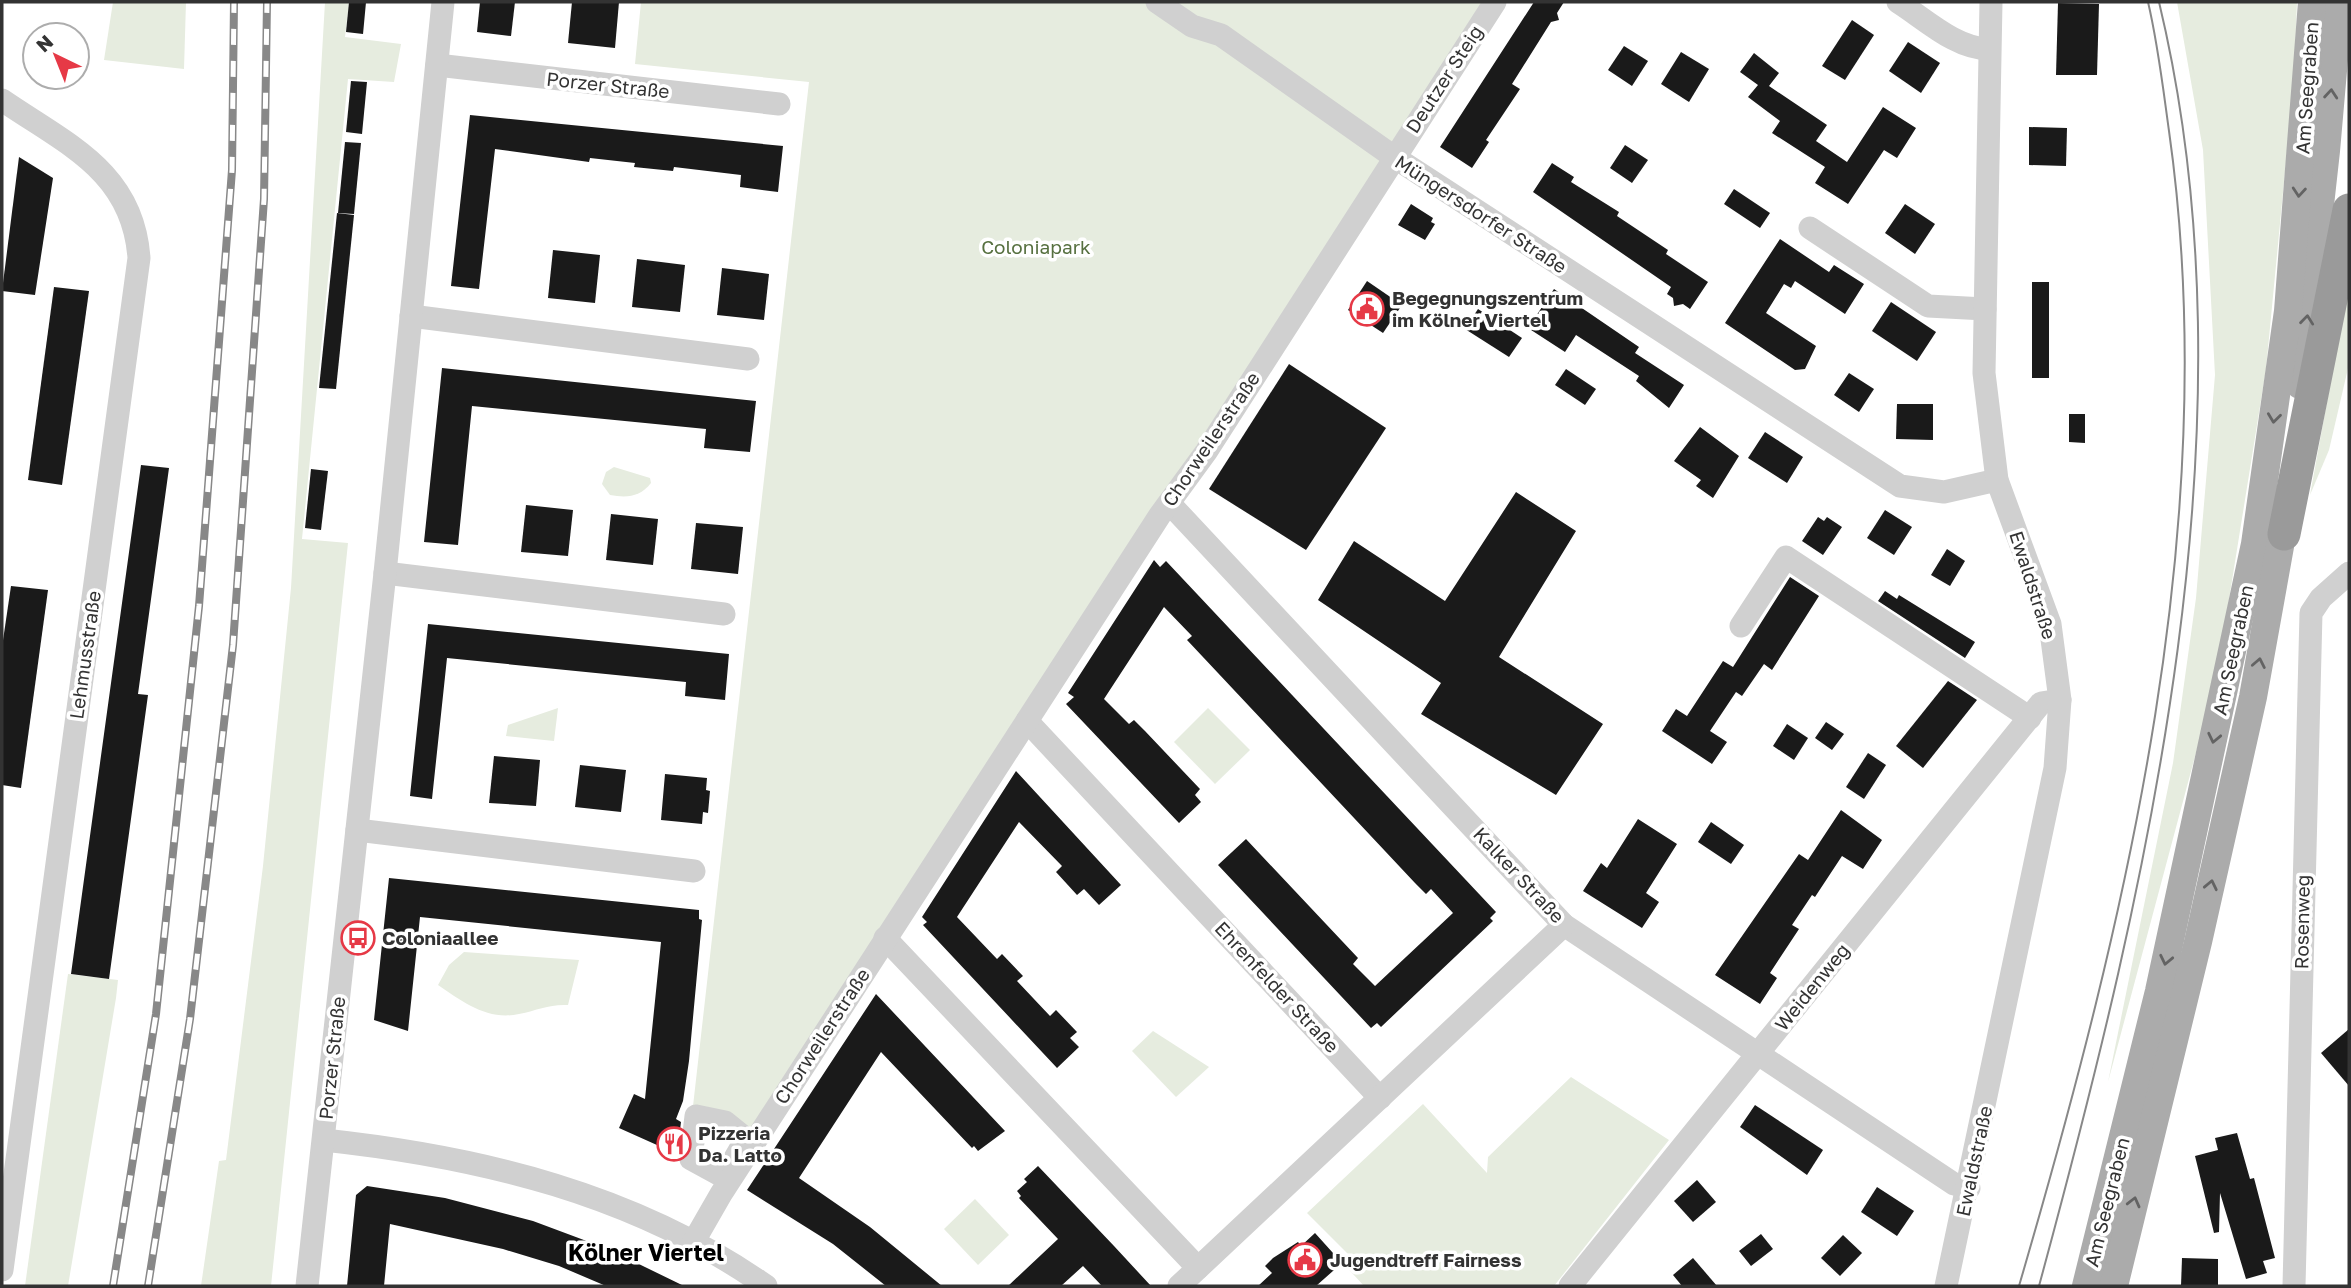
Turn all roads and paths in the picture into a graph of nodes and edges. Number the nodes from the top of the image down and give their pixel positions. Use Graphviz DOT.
graph roads {
  1 [pos="443,2"];
  2 [pos="1157,2"];
  3 [pos="1495,2"];
  4 [pos="1898,2"];
  5 [pos="1991,2"];
  6 [pos="2312,2"];
  7 [pos="2339,2"];
  8 [pos="1990,49"];
  9 [pos="437,65"];
  10 [pos="2,100"];
  11 [pos="779,104"];
  12 [pos="1394,157"];
  13 [pos="2349,211"];
  14 [pos="1810,228"];
  15 [pos="1985,309"];
  16 [pos="411,316"];
  17 [pos="748,359"];
  18 [pos="1997,480"];
  19 [pos="1170,504"];
  20 [pos="2284,534"];
  21 [pos="385,573"];
  22 [pos="2349,573"];
  23 [pos="724,614"];
  24 [pos="1741,626"];
  25 [pos="2060,700"];
  26 [pos="2030,718"];
  27 [pos="1027,721"];
  28 [pos="357,830"];
  29 [pos="694,871"];
  30 [pos="1564,925"];
  31 [pos="885,938"];
  32 [pos="1759,1052"];
  33 [pos="1380,1098"];
  34 [pos="324,1140"];
  35 [pos="1969,1188"];
  36 [pos="694,1241"];
  37 [pos="1198,1268"];
  38 [pos="2,1270"];
  39 [pos="307,1286"];
  40 [pos="766,1286"];
  41 [pos="1179,1286"];
  42 [pos="1570,1286"];
  43 [pos="1946,1286"];
  44 [pos="2086,1286"];
  45 [pos="2114,1286"];
  46 [pos="2294,1286"];
  1 -- 9 [label="street, Porzer Straße"];
  2 -- 12 [label="street, Müngersdorfer Straße"];
  3 -- 12 [label="street, Deutzer Steig"];
  4 -- 8 [label="street"];
  5 -- 8 [label="street, Ewaldstraße"];
  6 -- 44 [label="main road, Am Seegraben, one-way"];
  20 -- 7 [label="main road, Am Seegraben, one-way"];
  8 -- 15 [label="street, Ewaldstraße"];
  9 -- 11 [label="street, Porzer Straße"];
  9 -- 16 [label="street, Porzer Straße"];
  10 -- 38 [label="street, Lehmusstraße"];
  12 -- 18 [label="street, Müngersdorfer Straße"];
  12 -- 19 [label="street, Chorweilerstraße"];
  13 -- 20 [label="highway"];
  14 -- 15 [label="street"];
  15 -- 18 [label="street, Ewaldstraße"];
  16 -- 17 [label="street"];
  16 -- 21 [label="street, Porzer Straße"];
  18 -- 25 [label="street, Ewaldstraße"];
  19 -- 27 [label="street, Chorweilerstraße"];
  19 -- 30 [label="street, Kalker Straße"];
  45 -- 20 [label="main road, Am Seegraben, one-way"];
  21 -- 23 [label="street"];
  21 -- 28 [label="street, Porzer Straße"];
  22 -- 46 [label="street, Rosenweg"];
  24 -- 26 [label="street"];
  25 -- 26 [label="street, Weidenweg"];
  25 -- 35 [label="street, Ewaldstraße"];
  26 -- 32 [label="street, Weidenweg"];
  27 -- 31 [label="street, Chorweilerstraße"];
  27 -- 33 [label="street, Ehrenfelder Straße"];
  28 -- 29 [label="street"];
  28 -- 34 [label="street, Porzer Straße"];
  30 -- 32 [label="street, Kalker Straße"];
  30 -- 33 [label="street"];
  31 -- 36 [label="street, Chorweilerstraße"];
  31 -- 37 [label="street"];
  32 -- 35 [label="street, Kalker Straße"];
  32 -- 42 [label="street, Weidenweg"];
  33 -- 37 [label="street"];
  34 -- 36 [label="street"];
  34 -- 39 [label="street, Porzer Straße"];
  35 -- 43 [label="street, Ewaldstraße"];
  36 -- 40 [label="street"];
  37 -- 41 [label="street"];
}
